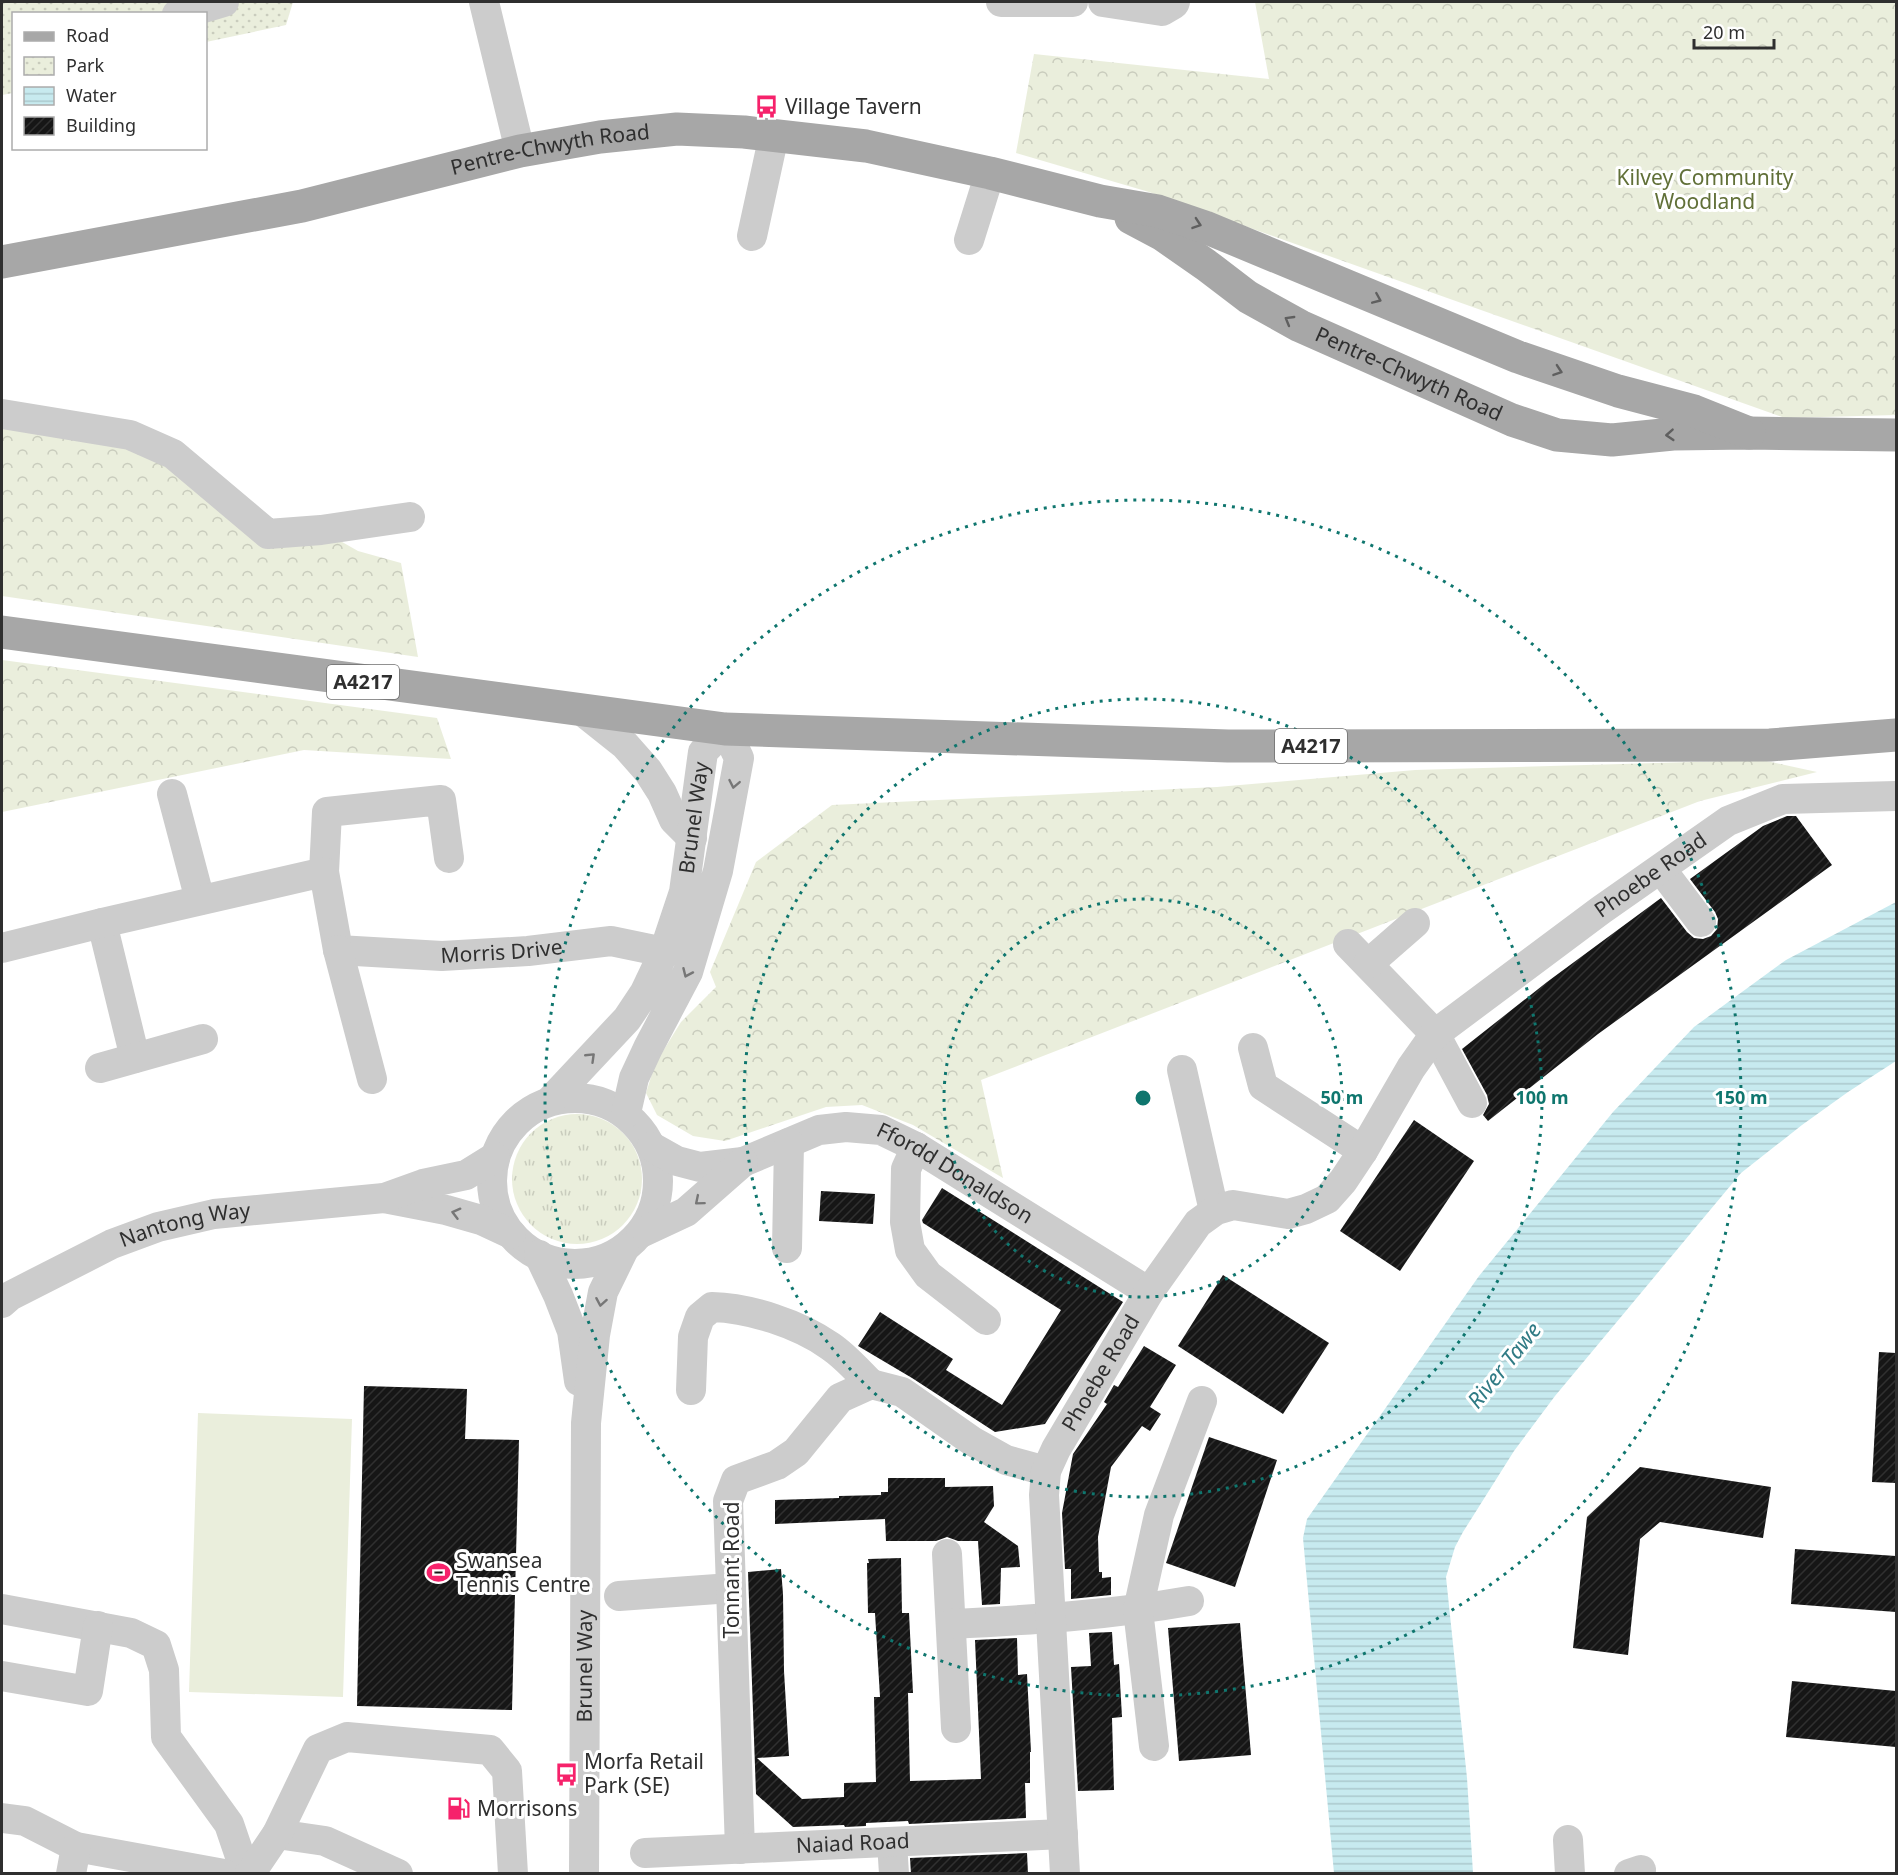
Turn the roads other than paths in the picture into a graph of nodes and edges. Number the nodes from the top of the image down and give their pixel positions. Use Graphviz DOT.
graph roads {
  1 [pos="224,2"];
  2 [pos="484,2"];
  3 [pos="1005,2"];
  4 [pos="1073,2"];
  5 [pos="1103,2"];
  6 [pos="1175,2"];
  7 [pos="188,12"];
  8 [pos="774,135"];
  9 [pos="520,151"];
  10 [pos="990,173"];
  11 [pos="1100,201"];
  12 [pos="752,236"];
  13 [pos="969,240"];
  14 [pos="2,262"];
  15 [pos="2,414"];
  16 [pos="1749,433"];
  17 [pos="1896,435"];
  18 [pos="410,517"];
  19 [pos="2,632"];
  20 [pos="581,710"];
  21 [pos="725,729"];
  22 [pos="1896,735"];
  23 [pos="172,794"];
  24 [pos="1896,796"];
  25 [pos="692,838"];
  26 [pos="449,858"];
  27 [pos="1661,869"];
  28 [pos="324,872"];
  29 [pos="200,900"];
  30 [pos="1701,922"];
  31 [pos="102,923"];
  32 [pos="1415,923"];
  33 [pos="2,948"];
  34 [pos="338,950"];
  35 [pos="664,952"];
  36 [pos="1435,1034"];
  37 [pos="203,1039"];
  38 [pos="1253,1048"];
  39 [pos="135,1058"];
  40 [pos="100,1068"];
  41 [pos="1182,1070"];
  42 [pos="372,1079"];
  43 [pos="551,1100"];
  44 [pos="1472,1103"];
  45 [pos="626,1113"];
  46 [pos="789,1143"];
  47 [pos="652,1147"];
  48 [pos="916,1147"];
  49 [pos="1363,1151"];
  50 [pos="495,1157"];
  51 [pos="743,1162"];
  52 [pos="384,1198"];
  53 [pos="1214,1211"];
  54 [pos="511,1234"];
  55 [pos="632,1241"];
  56 [pos="788,1248"];
  57 [pos="539,1255"];
  58 [pos="1149,1292"];
  59 [pos="2,1303"];
  60 [pos="986,1320"];
  61 [pos="872,1384"];
  62 [pos="691,1390"];
  63 [pos="1202,1401"];
  64 [pos="586,1423"];
  65 [pos="1046,1471"];
  66 [pos="946,1554"];
  67 [pos="731,1588"];
  68 [pos="620,1596"];
  69 [pos="1189,1601"];
  70 [pos="2,1610"];
  71 [pos="1138,1610"];
  72 [pos="1050,1619"];
  73 [pos="951,1624"];
  74 [pos="98,1626"];
  75 [pos="2,1676"];
  76 [pos="956,1728"];
  77 [pos="1154,1746"];
  78 [pos="2,1818"];
  79 [pos="277,1834"];
  80 [pos="1063,1834"];
  81 [pos="1568,1840"];
  82 [pos="892,1842"];
  83 [pos="740,1849"];
  84 [pos="645,1853"];
  85 [pos="73,1860"];
  86 [pos="224,1874"];
  87 [pos="248,1874"];
  88 [pos="398,1874"];
  89 [pos="513,1874"];
  90 [pos="584,1874"];
  91 [pos="894,1874"];
  92 [pos="1065,1874"];
  93 [pos="1570,1874"];
  1 -- 7 [label="street"];
  2 -- 9 [label="street"];
  3 -- 4 [label="street"];
  5 -- 6 [label="street"];
  8 -- 9 [label="main road, Pentre-Chwyth Road"];
  8 -- 10 [label="main road, Pentre-Chwyth Road"];
  8 -- 12 [label="street"];
  9 -- 14 [label="main road, Pentre-Chwyth Road"];
  10 -- 11 [label="main road, Pentre-Chwyth Road"];
  10 -- 13 [label="street"];
  11 -- 16 [label="main road, Pentre-Chwyth Road, one-way"];
  16 -- 11 [label="main road, Pentre-Chwyth Road, one-way"];
  15 -- 18 [label="street"];
  16 -- 17 [label="main road, Pentre-Chwyth Road"];
  19 -- 20 [label="main road, A4217"];
  20 -- 21 [label="main road, A4217"];
  20 -- 25 [label="street"];
  21 -- 22 [label="main road, A4217"];
  21 -- 25 [label="street, Brunel Way"];
  21 -- 45 [label="street, Brunel Way, one-way"];
  23 -- 29 [label="street"];
  24 -- 27 [label="street, Phoebe Road"];
  25 -- 35 [label="street, Brunel Way"];
  26 -- 28 [label="street"];
  27 -- 30 [label="street"];
  27 -- 36 [label="street, Phoebe Road"];
  28 -- 29 [label="street"];
  28 -- 34 [label="street"];
  29 -- 31 [label="street"];
  31 -- 33 [label="street"];
  31 -- 39 [label="street"];
  32 -- 36 [label="street"];
  34 -- 35 [label="street, Morris Drive"];
  34 -- 42 [label="street"];
  43 -- 35 [label="street, Brunel Way, one-way"];
  36 -- 44 [label="street"];
  36 -- 49 [label="street, Phoebe Road"];
  37 -- 39 [label="street"];
  38 -- 49 [label="street"];
  39 -- 40 [label="street"];
  41 -- 53 [label="street"];
  43 -- 45 [label="street"];
  43 -- 50 [label="street"];
  45 -- 47 [label="street"];
  46 -- 48 [label="street, Ffordd Donaldson"];
  46 -- 51 [label="street, Ffordd Donaldson"];
  46 -- 56 [label="street"];
  47 -- 51 [label="street, Ffordd Donaldson"];
  47 -- 55 [label="street"];
  48 -- 58 [label="street, Ffordd Donaldson"];
  48 -- 60 [label="street"];
  49 -- 53 [label="street, Phoebe Road"];
  50 -- 52 [label="street, Nantong Way"];
  50 -- 54 [label="street"];
  51 -- 55 [label="street, Ffordd Donaldson, one-way"];
  54 -- 52 [label="street, Nantong Way, one-way"];
  52 -- 59 [label="street, Nantong Way"];
  53 -- 58 [label="street, Phoebe Road"];
  54 -- 57 [label="street"];
  55 -- 57 [label="street"];
  55 -- 64 [label="street, Brunel Way, one-way"];
  57 -- 64 [label="street, Brunel Way"];
  58 -- 65 [label="street, Phoebe Road"];
  61 -- 62 [label="street"];
  61 -- 65 [label="street"];
  61 -- 67 [label="street, Tonnant Road"];
  63 -- 71 [label="street"];
  64 -- 90 [label="street, Brunel Way"];
  65 -- 72 [label="street, Phoebe Road"];
  66 -- 73 [label="street"];
  67 -- 68 [label="street"];
  67 -- 83 [label="street, Tonnant Road"];
  69 -- 71 [label="street"];
  70 -- 74 [label="street"];
  71 -- 72 [label="street"];
  71 -- 77 [label="street"];
  72 -- 73 [label="street"];
  72 -- 80 [label="street, Phoebe Road"];
  73 -- 76 [label="street"];
  74 -- 75 [label="street"];
  74 -- 87 [label="street"];
  78 -- 85 [label="street"];
  79 -- 87 [label="street"];
  79 -- 88 [label="street"];
  79 -- 89 [label="street"];
  80 -- 82 [label="street, Naiad Road"];
  80 -- 92 [label="street, Phoebe Road"];
  81 -- 93 [label="street"];
  82 -- 83 [label="street, Naiad Road"];
  82 -- 91 [label="street"];
  83 -- 84 [label="street, Naiad Road"];
  85 -- 86 [label="street"];
}
